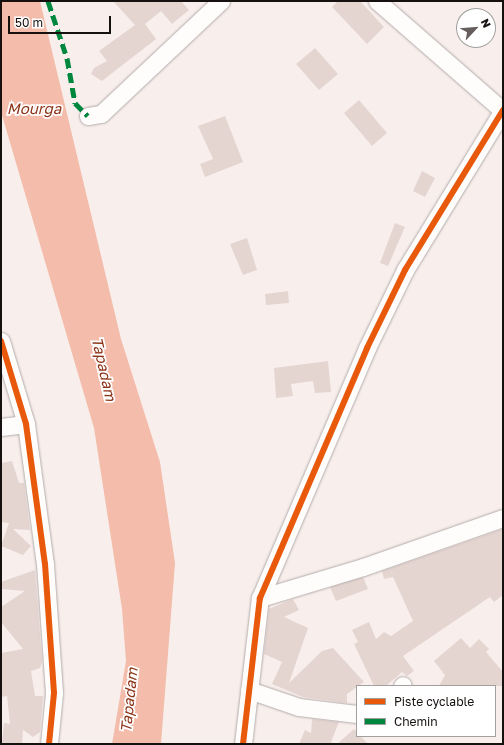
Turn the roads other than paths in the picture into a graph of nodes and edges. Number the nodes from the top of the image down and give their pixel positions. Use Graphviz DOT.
graph roads {
  1 [pos="221,1"];
  2 [pos="378,1"];
  3 [pos="503,111"];
  4 [pos="88,116"];
  5 [pos="1,341"];
  6 [pos="26,424"];
  7 [pos="1,427"];
  8 [pos="503,518"];
  9 [pos="260,598"];
  10 [pos="249,690"];
  11 [pos="356,714"];
  12 [pos="49,744"];
  13 [pos="243,744"];
  1 -- 4 [label="street"];
  2 -- 3 [label="street"];
  3 -- 9 [label="street"];
  5 -- 6 [label="street"];
  6 -- 7 [label="street"];
  6 -- 12 [label="street"];
  8 -- 9 [label="street"];
  9 -- 10 [label="street"];
  10 -- 11 [label="street"];
  10 -- 13 [label="street"];
}
